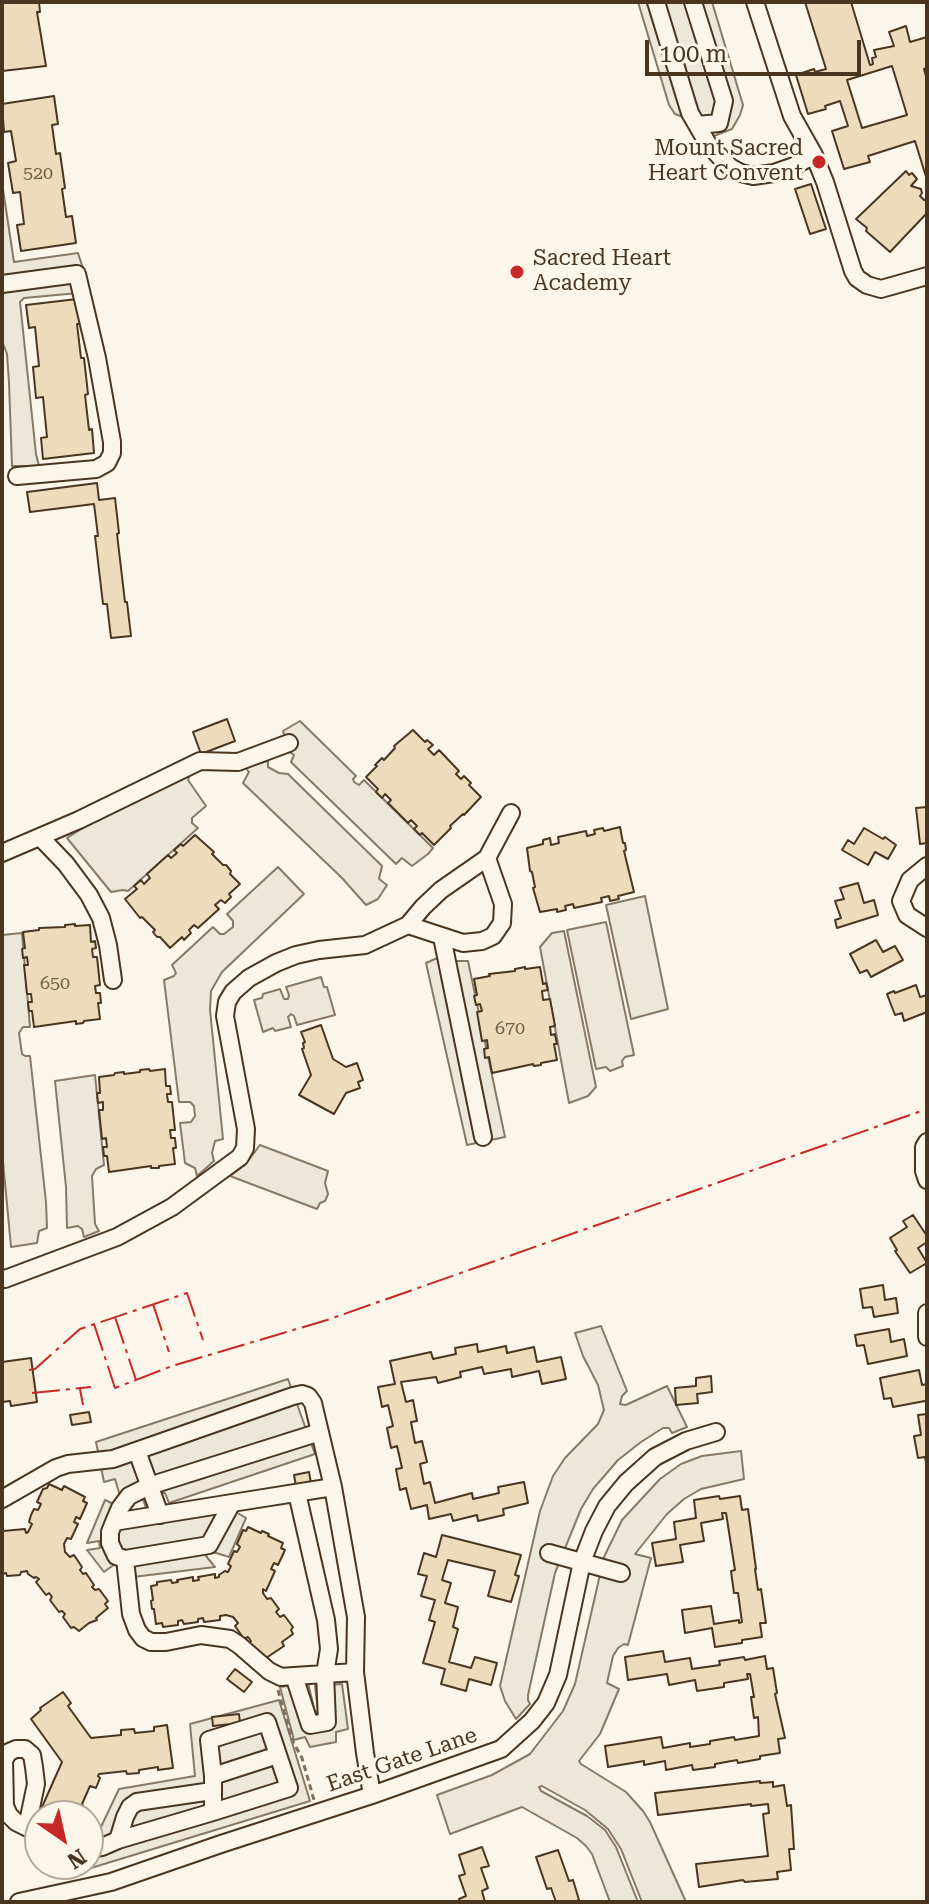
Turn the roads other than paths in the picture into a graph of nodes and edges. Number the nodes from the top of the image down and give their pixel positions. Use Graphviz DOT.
graph roads {
  1 [pos="656,2"];
  2 [pos="693,2"];
  3 [pos="755,2"];
  4 [pos="697,125"];
  5 [pos="814,155"];
  6 [pos="927,276"];
  7 [pos="2,284"];
  8 [pos="17,476"];
  9 [pos="289,743"];
  10 [pos="511,813"];
  11 [pos="41,838"];
  12 [pos="2,853"];
  13 [pos="487,858"];
  14 [pos="927,866"];
  15 [pos="408,925"];
  16 [pos="927,928"];
  17 [pos="442,937"];
  18 [pos="113,980"];
  19 [pos="483,1137"];
  20 [pos="927,1142"];
  21 [pos="927,1180"];
  22 [pos="2,1278"];
  23 [pos="927,1313"];
  24 [pos="927,1337"];
  25 [pos="320,1432"];
  26 [pos="716,1432"];
  27 [pos="137,1451"];
  28 [pos="149,1486"];
  29 [pos="333,1487"];
  30 [pos="297,1493"];
  31 [pos="2,1499"];
  32 [pos="232,1503"];
  33 [pos="160,1515"];
  34 [pos="114,1522"];
  35 [pos="549,1553"];
  36 [pos="125,1559"];
  37 [pos="582,1562"];
  38 [pos="621,1573"];
  39 [pos="355,1672"];
  40 [pos="325,1674"];
  41 [pos="286,1676"];
  42 [pos="278,1755"];
  43 [pos="213,1783"];
  44 [pos="372,1795"];
  45 [pos="213,1812"];
  46 [pos="118,1840"];
  47 [pos="104,1845"];
  48 [pos="19,1902"];
  1 -- 4 [label="street"];
  2 -- 4 [label="street"];
  3 -- 5 [label="street"];
  4 -- 5 [label="street"];
  5 -- 6 [label="street"];
  7 -- 8 [label="street"];
  9 -- 11 [label="street"];
  10 -- 13 [label="street"];
  11 -- 12 [label="street"];
  11 -- 18 [label="street"];
  13 -- 15 [label="street"];
  13 -- 17 [label="street"];
  14 -- 16 [label="street"];
  15 -- 17 [label="street"];
  15 -- 22 [label="street"];
  17 -- 19 [label="street"];
  20 -- 21 [label="street"];
  23 -- 24 [label="street"];
  25 -- 27 [label="street"];
  25 -- 28 [label="street"];
  25 -- 29 [label="street"];
  26 -- 37 [label="street, East Gate Lane"];
  27 -- 28 [label="street"];
  27 -- 31 [label="street"];
  28 -- 33 [label="street"];
  28 -- 34 [label="street"];
  29 -- 30 [label="street"];
  29 -- 39 [label="street"];
  30 -- 32 [label="street"];
  30 -- 40 [label="street"];
  32 -- 33 [label="street"];
  32 -- 36 [label="street"];
  33 -- 34 [label="street"];
  34 -- 36 [label="street"];
  35 -- 37 [label="street"];
  36 -- 41 [label="street"];
  37 -- 38 [label="street"];
  37 -- 44 [label="street, East Gate Lane"];
  39 -- 40 [label="street"];
  39 -- 44 [label="street"];
  40 -- 41 [label="street"];
  40 -- 41 [label="street"];
  42 -- 43 [label="street"];
  42 -- 43 [label="street"];
  42 -- 45 [label="street"];
  43 -- 45 [label="street"];
  43 -- 46 [label="street"];
  44 -- 48 [label="street, East Gate Lane"];
  45 -- 46 [label="street"];
  46 -- 47 [label="street"];
}
